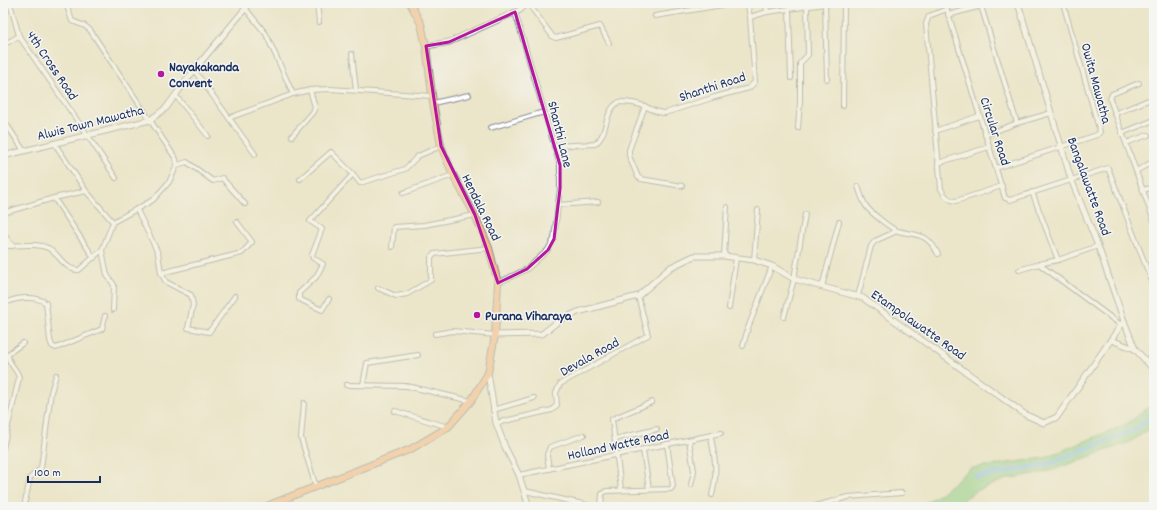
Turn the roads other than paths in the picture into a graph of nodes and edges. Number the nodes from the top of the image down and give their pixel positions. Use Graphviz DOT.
graph roads {
  1 [pos="10,3"];
  2 [pos="66,3"];
  3 [pos="250,3"];
  4 [pos="316,3"];
  5 [pos="410,3"];
  6 [pos="528,3"];
  7 [pos="736,3"];
  8 [pos="744,3"];
  9 [pos="766,3"];
  10 [pos="832,3"];
  11 [pos="844,3"];
  12 [pos="945,3"];
  13 [pos="993,3"];
  14 [pos="1018,3"];
  15 [pos="1063,3"];
  16 [pos="826,4"];
  17 [pos="981,6"];
  18 [pos="806,7"];
  19 [pos="245,8"];
  20 [pos="789,9"];
  21 [pos="946,9"];
  22 [pos="515,12"];
  23 [pos="767,12"];
  24 [pos="948,15"];
  25 [pos="655,16"];
  26 [pos="750,16"];
  27 [pos="319,22"];
  28 [pos="19,36"];
  29 [pos="609,44"];
  30 [pos="3,45"];
  31 [pos="426,46"];
  32 [pos="352,54"];
  33 [pos="194,70"];
  34 [pos="791,78"];
  35 [pos="827,79"];
  36 [pos="1139,83"];
  37 [pos="310,90"];
  38 [pos="356,90"];
  39 [pos="293,94"];
  40 [pos="469,95"];
  41 [pos="176,96"];
  42 [pos="1151,98"];
  43 [pos="433,99"];
  44 [pos="645,106"];
  45 [pos="843,106"];
  46 [pos="544,112"];
  47 [pos="1051,113"];
  48 [pos="1114,114"];
  49 [pos="979,116"];
  50 [pos="229,118"];
  51 [pos="3,119"];
  52 [pos="150,120"];
  53 [pos="1154,120"];
  54 [pos="1017,123"];
  55 [pos="490,128"];
  56 [pos="798,128"];
  57 [pos="935,131"];
  58 [pos="1122,133"];
  59 [pos="985,135"];
  60 [pos="1148,135"];
  61 [pos="88,136"];
  62 [pos="208,136"];
  63 [pos="292,136"];
  64 [pos="1126,143"];
  65 [pos="55,144"];
  66 [pos="1062,145"];
  67 [pos="441,146"];
  68 [pos="554,146"];
  69 [pos="989,147"];
  70 [pos="24,151"];
  71 [pos="256,154"];
  72 [pos="3,156"];
  73 [pos="1154,161"];
  74 [pos="938,163"];
  75 [pos="177,165"];
  76 [pos="996,168"];
  77 [pos="1136,170"];
  78 [pos="353,174"];
  79 [pos="453,175"];
  80 [pos="116,178"];
  81 [pos="300,179"];
  82 [pos="1072,179"];
  83 [pos="682,186"];
  84 [pos="858,186"];
  85 [pos="1002,186"];
  86 [pos="1154,187"];
  87 [pos="1143,190"];
  88 [pos="86,191"];
  89 [pos="1032,192"];
  90 [pos="403,193"];
  91 [pos="54,198"];
  92 [pos="598,202"];
  93 [pos="245,204"];
  94 [pos="558,205"];
  95 [pos="727,207"];
  96 [pos="137,210"];
  97 [pos="758,210"];
  98 [pos="3,213"];
  99 [pos="805,214"];
  100 [pos="475,215"];
  101 [pos="1154,220"];
  102 [pos="113,222"];
  103 [pos="237,222"];
  104 [pos="839,222"];
  105 [pos="897,230"];
  106 [pos="3,233"];
  107 [pos="3,246"];
  108 [pos="12,246"];
  109 [pos="1098,246"];
  110 [pos="392,247"];
  111 [pos="489,248"];
  112 [pos="102,250"];
  113 [pos="938,254"];
  114 [pos="724,256"];
  115 [pos="94,258"];
  116 [pos="736,258"];
  117 [pos="754,260"];
  118 [pos="1058,260"];
  119 [pos="1039,264"];
  120 [pos="772,266"];
  121 [pos="1019,270"];
  122 [pos="161,273"];
  123 [pos="794,279"];
  124 [pos="498,283"];
  125 [pos="822,287"];
  126 [pos="378,288"];
  127 [pos="1154,288"];
  128 [pos="235,296"];
  129 [pos="638,296"];
  130 [pos="858,296"];
  131 [pos="329,299"];
  132 [pos="3,304"];
  133 [pos="729,308"];
  134 [pos="113,310"];
  135 [pos="105,316"];
  136 [pos="784,317"];
  137 [pos="1122,323"];
  138 [pos="435,334"];
  139 [pos="495,335"];
  140 [pos="1111,340"];
  141 [pos="23,343"];
  142 [pos="743,346"];
  143 [pos="1135,349"];
  144 [pos="418,355"];
  145 [pos="1154,370"];
  146 [pos="488,373"];
  147 [pos="56,375"];
  148 [pos="346,385"];
  149 [pos="363,385"];
  150 [pos="534,398"];
  151 [pos="471,401"];
  152 [pos="652,402"];
  153 [pos="304,403"];
  154 [pos="493,410"];
  155 [pos="395,412"];
  156 [pos="496,423"];
  157 [pos="448,427"];
  158 [pos="657,428"];
  159 [pos="721,433"];
  160 [pos="584,435"];
  161 [pos="711,436"];
  162 [pos="616,439"];
  163 [pos="689,440"];
  164 [pos="667,444"];
  165 [pos="3,448"];
  166 [pos="643,450"];
  167 [pos="617,456"];
  168 [pos="549,469"];
  169 [pos="519,475"];
  170 [pos="690,485"];
  171 [pos="316,487"];
  172 [pos="621,489"];
  173 [pos="649,489"];
  174 [pos="525,491"];
  175 [pos="902,493"];
  176 [pos="712,495"];
  177 [pos="3,502"];
  178 [pos="14,507"];
  179 [pos="24,507"];
  180 [pos="264,507"];
  181 [pos="529,507"];
  182 [pos="596,507"];
  183 [pos="601,507"];
  184 [pos="812,507"];
  1 -- 28 [label="street, 4th Cross Road"];
  2 -- 52 [label="street"];
  3 -- 19 [label="street, Alwis Town Mawatha"];
  4 -- 27 [label="street"];
  5 -- 31 [label="main road, Hendala Road"];
  6 -- 22 [label="street"];
  6 -- 29 [label="street"];
  7 -- 25 [label="street"];
  8 -- 26 [label="street, Shanthi Road"];
  9 -- 23 [label="street"];
  10 -- 16 [label="street"];
  11 -- 45 [label="street"];
  12 -- 21 [label="street, Circular Road"];
  13 -- 17 [label="street"];
  14 -- 47 [label="street, Bangalawatte Road"];
  15 -- 66 [label="street, Owita Mawatha"];
  16 -- 18 [label="street"];
  16 -- 35 [label="street"];
  17 -- 24 [label="street"];
  17 -- 54 [label="street"];
  18 -- 20 [label="street"];
  18 -- 56 [label="street"];
  19 -- 33 [label="street, Alwis Town Mawatha"];
  19 -- 39 [label="street"];
  20 -- 23 [label="street"];
  20 -- 34 [label="street"];
  21 -- 24 [label="street, Circular Road"];
  21 -- 57 [label="street"];
  22 -- 31 [label="street"];
  22 -- 46 [label="street, Shanthi Lane"];
  23 -- 26 [label="street"];
  24 -- 49 [label="street, Circular Road"];
  26 -- 44 [label="street, Shanthi Road"];
  28 -- 30 [label="street"];
  28 -- 61 [label="street, 4th Cross Road"];
  31 -- 43 [label="main road, Hendala Road"];
  32 -- 38 [label="street"];
  33 -- 41 [label="street, Alwis Town Mawatha"];
  33 -- 50 [label="street"];
  36 -- 48 [label="street"];
  37 -- 38 [label="street"];
  37 -- 39 [label="street"];
  37 -- 63 [label="street"];
  38 -- 43 [label="street"];
  39 -- 50 [label="street"];
  40 -- 43 [label="street"];
  41 -- 52 [label="street, Alwis Town Mawatha"];
  41 -- 62 [label="street"];
  42 -- 48 [label="street"];
  43 -- 67 [label="main road, Hendala Road"];
  44 -- 68 [label="street, Shanthi Road"];
  44 -- 83 [label="street"];
  46 -- 55 [label="street"];
  46 -- 68 [label="street, Shanthi Lane"];
  47 -- 54 [label="street"];
  47 -- 66 [label="street, Bangalawatte Road"];
  48 -- 58 [label="street"];
  49 -- 57 [label="street"];
  49 -- 59 [label="street, Circular Road"];
  50 -- 71 [label="street"];
  51 -- 70 [label="street"];
  52 -- 61 [label="street, Alwis Town Mawatha"];
  52 -- 75 [label="street"];
  53 -- 58 [label="street"];
  54 -- 59 [label="street"];
  57 -- 74 [label="street"];
  58 -- 64 [label="street"];
  59 -- 69 [label="street, Circular Road"];
  60 -- 64 [label="street"];
  61 -- 65 [label="street, Alwis Town Mawatha"];
  61 -- 80 [label="street, 4th Cross Road"];
  64 -- 77 [label="street"];
  65 -- 70 [label="street, Alwis Town Mawatha"];
  65 -- 88 [label="street"];
  66 -- 76 [label="street, Owita Mawatha"];
  66 -- 82 [label="street, Bangalawatte Road"];
  67 -- 78 [label="street"];
  67 -- 79 [label="main road, Hendala Road"];
  68 -- 94 [label="street, Shanthi Lane"];
  69 -- 74 [label="street"];
  69 -- 76 [label="street, Circular Road"];
  70 -- 72 [label="street, Alwis Town Mawatha"];
  73 -- 77 [label="street"];
  74 -- 85 [label="street"];
  75 -- 93 [label="street"];
  75 -- 96 [label="street"];
  76 -- 85 [label="street, Circular Road"];
  77 -- 87 [label="street"];
  78 -- 81 [label="street"];
  78 -- 131 [label="street"];
  79 -- 90 [label="street"];
  79 -- 100 [label="main road, Hendala Road"];
  82 -- 89 [label="street, Circular Road"];
  82 -- 109 [label="street, Bangalawatte Road"];
  82 -- 127 [label="street, Circular Road"];
  84 -- 105 [label="street"];
  85 -- 89 [label="street, Circular Road"];
  86 -- 87 [label="street"];
  87 -- 101 [label="street"];
  88 -- 91 [label="street"];
  88 -- 102 [label="street"];
  89 -- 118 [label="street"];
  91 -- 98 [label="street"];
  91 -- 115 [label="street"];
  92 -- 94 [label="street"];
  94 -- 124 [label="street, Shanthi Lane"];
  95 -- 114 [label="street"];
  96 -- 102 [label="street"];
  96 -- 122 [label="street"];
  97 -- 117 [label="street"];
  99 -- 123 [label="street"];
  100 -- 110 [label="street"];
  100 -- 111 [label="main road, Hendala Road"];
  102 -- 112 [label="street"];
  103 -- 122 [label="street"];
  104 -- 125 [label="street"];
  105 -- 113 [label="street"];
  105 -- 130 [label="street"];
  106 -- 108 [label="street"];
  107 -- 108 [label="street"];
  108 -- 115 [label="street"];
  109 -- 118 [label="street"];
  109 -- 137 [label="street, Bangalawatte Road"];
  111 -- 124 [label="main road, Hendala Road"];
  111 -- 126 [label="street"];
  112 -- 115 [label="street"];
  112 -- 134 [label="street"];
  114 -- 116 [label="street, Etampolawatte Road"];
  114 -- 129 [label="street, Etampolawatte Road"];
  116 -- 117 [label="street, Etampolawatte Road"];
  116 -- 133 [label="street"];
  117 -- 120 [label="street, Etampolawatte Road"];
  118 -- 119 [label="street"];
  119 -- 121 [label="street"];
  119 -- 137 [label="street"];
  120 -- 123 [label="street, Etampolawatte Road"];
  120 -- 142 [label="street"];
  122 -- 128 [label="street"];
  123 -- 125 [label="street, Etampolawatte Road"];
  123 -- 136 [label="street"];
  124 -- 139 [label="main road, Hendala Road"];
  125 -- 130 [label="street, Etampolawatte Road"];
  129 -- 139 [label="street, Etampolawatte Road"];
  129 -- 156 [label="street, Devala Road"];
  130 -- 140 [label="street, Etampolawatte Road"];
  132 -- 135 [label="street"];
  137 -- 140 [label="street, Etampolawatte Road"];
  137 -- 143 [label="street, Bangalawatte Road"];
  138 -- 139 [label="street"];
  139 -- 146 [label="main road, Hendala Road"];
  140 -- 143 [label="street"];
  141 -- 165 [label="street"];
  143 -- 145 [label="street, Bangalawatte Road"];
  144 -- 149 [label="street"];
  146 -- 151 [label="main road, Hendala Road"];
  146 -- 154 [label="street"];
  147 -- 179 [label="street"];
  148 -- 149 [label="street"];
  149 -- 151 [label="street"];
  150 -- 154 [label="street"];
  151 -- 157 [label="main road, Hendala Road"];
  152 -- 162 [label="street"];
  153 -- 171 [label="street"];
  154 -- 156 [label="street"];
  155 -- 157 [label="street"];
  156 -- 169 [label="street"];
  157 -- 171 [label="main road, Hendala Road"];
  158 -- 162 [label="street"];
  159 -- 161 [label="street, Holland Watte Road"];
  160 -- 168 [label="street"];
  161 -- 163 [label="street, Holland Watte Road"];
  161 -- 176 [label="street"];
  162 -- 167 [label="street"];
  163 -- 164 [label="street, Holland Watte Road"];
  163 -- 170 [label="street"];
  164 -- 166 [label="street, Holland Watte Road"];
  164 -- 173 [label="street"];
  166 -- 167 [label="street, Holland Watte Road"];
  166 -- 173 [label="street"];
  167 -- 168 [label="street, Holland Watte Road"];
  167 -- 172 [label="street"];
  168 -- 169 [label="street, Holland Watte Road"];
  169 -- 174 [label="street"];
  171 -- 180 [label="main road, Hendala Road"];
  172 -- 173 [label="street"];
  172 -- 183 [label="street"];
  174 -- 181 [label="street"];
  174 -- 182 [label="street"];
  175 -- 184 [label="street"];
  177 -- 178 [label="street"];
}
